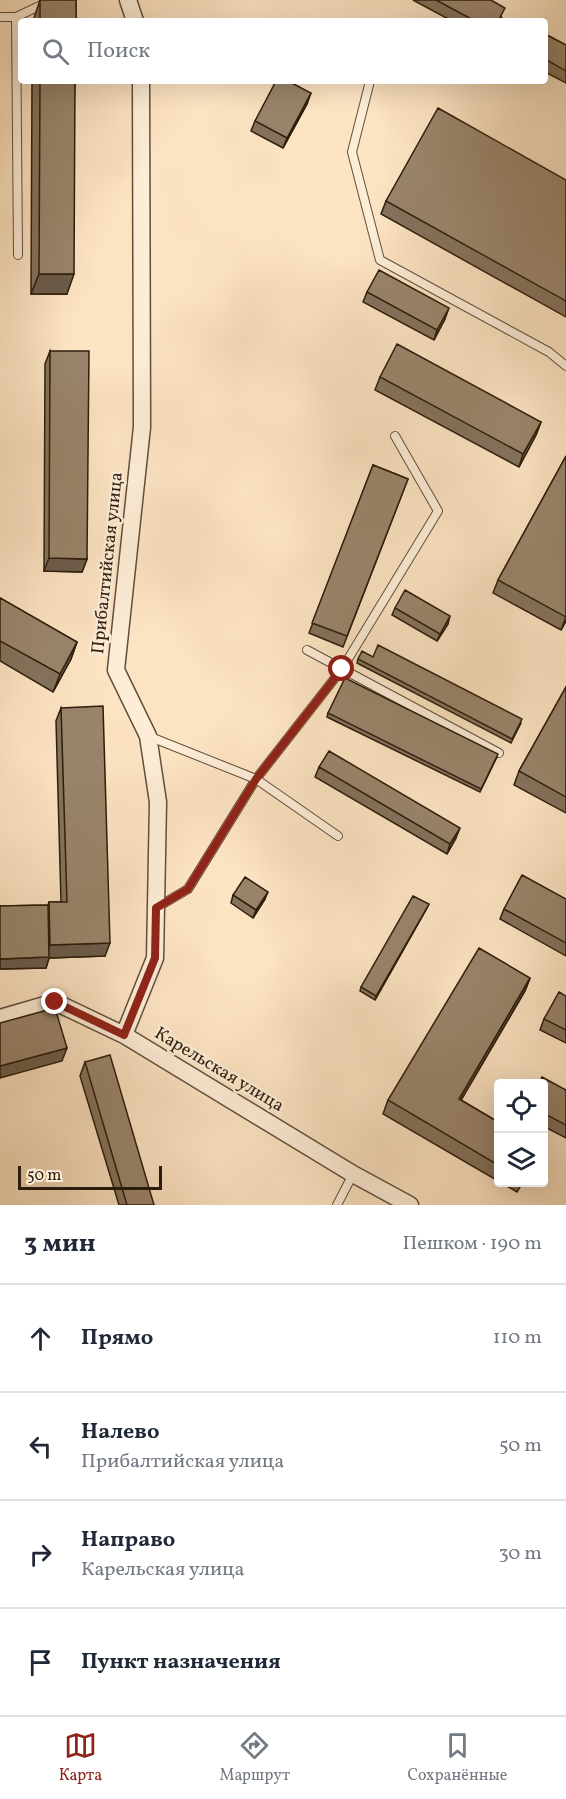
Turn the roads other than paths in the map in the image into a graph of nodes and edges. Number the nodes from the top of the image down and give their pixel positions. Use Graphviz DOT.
graph roads {
  1 [pos="52,0"];
  2 [pos="128,0"];
  3 [pos="0,17"];
  4 [pos="16,17"];
  5 [pos="134,18"];
  6 [pos="141,84"];
  7 [pos="369,84"];
  8 [pos="18,255"];
  9 [pos="566,366"];
  10 [pos="395,436"];
  11 [pos="308,650"];
  12 [pos="342,669"];
  13 [pos="148,736"];
  14 [pos="499,753"];
  15 [pos="256,779"];
  16 [pos="338,836"];
  17 [pos="156,908"];
  18 [pos="0,1018"];
  19 [pos="124,1035"];
  20 [pos="353,1174"];
  21 [pos="337,1205"];
  22 [pos="410,1205"];
  1 -- 4 [label="lane"];
  2 -- 5 [label="street"];
  3 -- 4 [label="lane"];
  4 -- 8 [label="lane"];
  6 -- 13 [label="street, Прибалтийская улица"];
  7 -- 9 [label="lane"];
  10 -- 12 [label="lane"];
  11 -- 12 [label="lane"];
  12 -- 14 [label="lane"];
  12 -- 15 [label="lane"];
  13 -- 15 [label="lane"];
  13 -- 17 [label="street, Прибалтийская улица"];
  15 -- 16 [label="lane"];
  15 -- 17 [label="lane"];
  17 -- 19 [label="street, Прибалтийская улица"];
  18 -- 19 [label="street, Карельская улица"];
  19 -- 20 [label="street, Карельская улица"];
  20 -- 21 [label="lane"];
  20 -- 22 [label="street, Карельская улица"];
}
